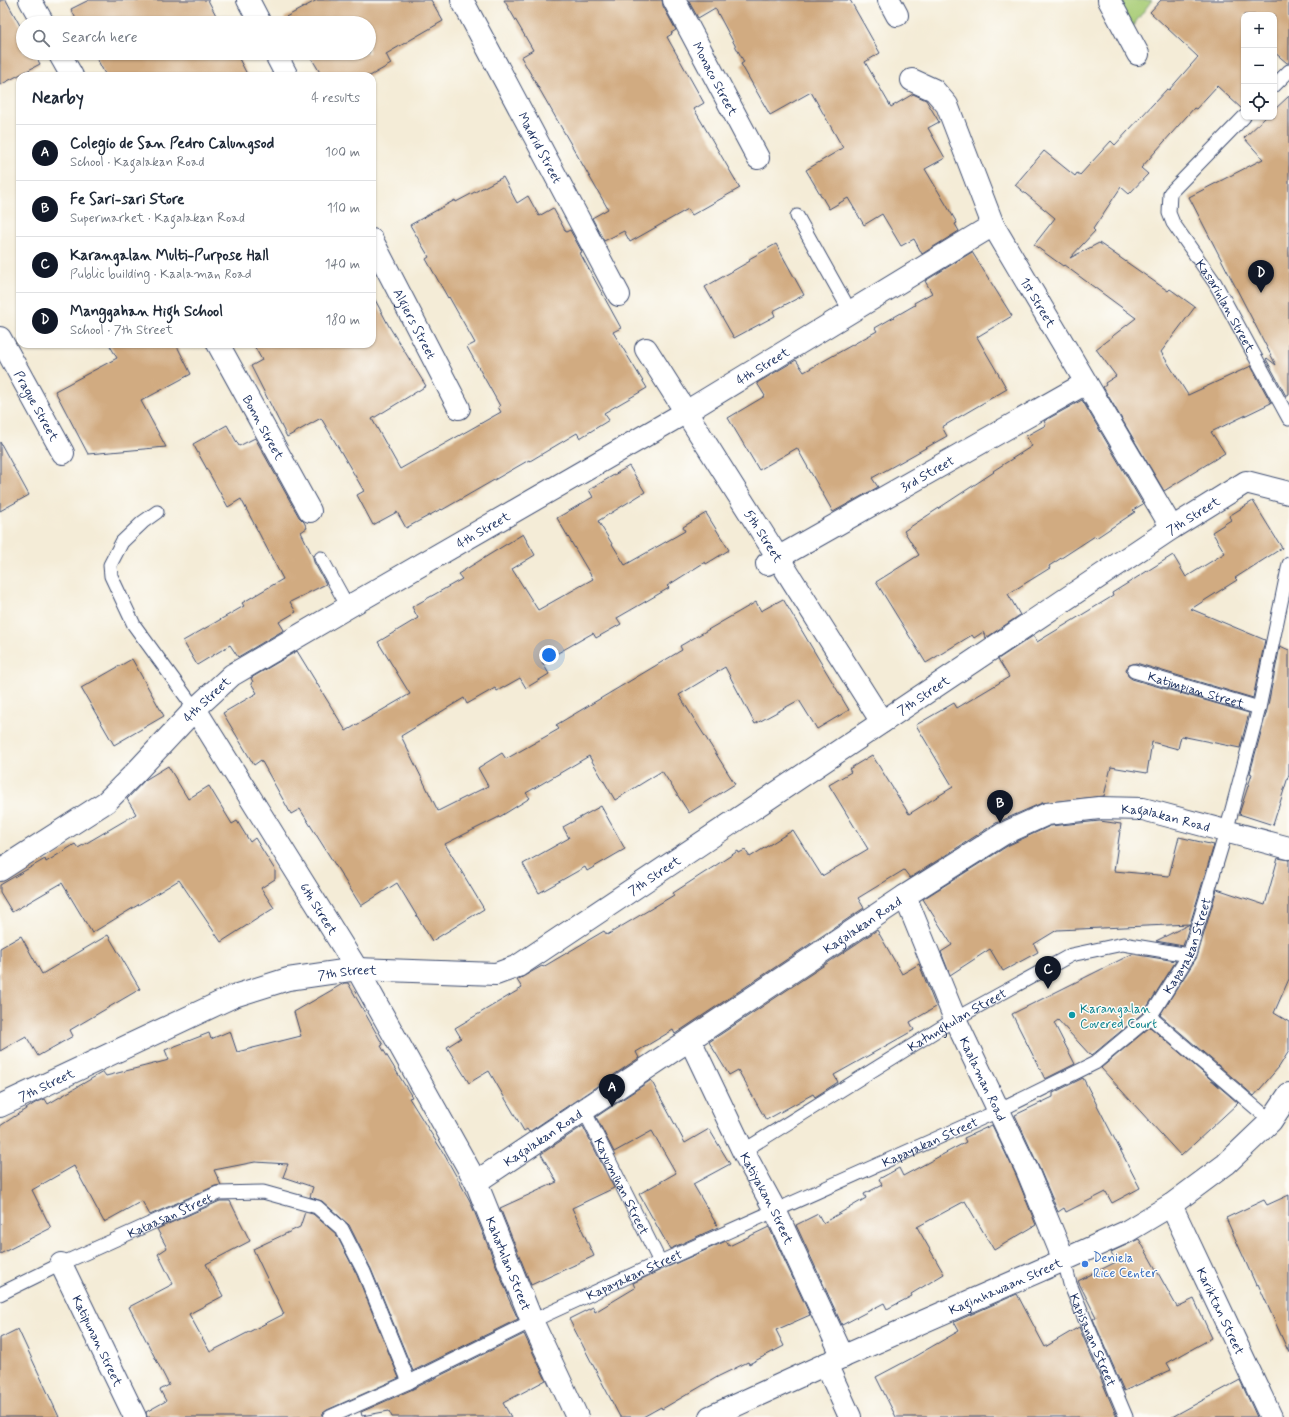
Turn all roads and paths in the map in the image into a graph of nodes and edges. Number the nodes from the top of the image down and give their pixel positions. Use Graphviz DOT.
graph roads {
  1 [pos="30,0"];
  2 [pos="248,0"];
  3 [pos="462,0"];
  4 [pos="674,0"];
  5 [pos="1109,0"];
  6 [pos="39,16"];
  7 [pos="256,16"];
  8 [pos="1138,54"];
  9 [pos="63,60"];
  10 [pos="279,60"];
  11 [pos="1289,71"];
  12 [pos="70,72"];
  13 [pos="285,72"];
  14 [pos="912,80"];
  15 [pos="1276,84"];
  16 [pos="1241,120"];
  17 [pos="758,158"];
  18 [pos="797,216"];
  19 [pos="993,225"];
  20 [pos="376,248"];
  21 [pos="619,295"];
  22 [pos="850,311"];
  23 [pos="0,338"];
  24 [pos="220,348"];
  25 [pos="646,349"];
  26 [pos="1086,383"];
  27 [pos="459,408"];
  28 [pos="686,412"];
  29 [pos="1289,419"];
  30 [pos="63,453"];
  31 [pos="1289,493"];
  32 [pos="310,511"];
  33 [pos="157,512"];
  34 [pos="1172,528"];
  35 [pos="320,558"];
  36 [pos="773,561"];
  37 [pos="1289,564"];
  38 [pos="348,607"];
  39 [pos="1134,671"];
  40 [pos="1259,708"];
  41 [pos="195,709"];
  42 [pos="882,722"];
  43 [pos="1226,832"];
  44 [pos="1289,848"];
  45 [pos="0,870"];
  46 [pos="905,896"];
  47 [pos="1189,955"];
  48 [pos="357,969"];
  49 [pos="1150,1017"];
  50 [pos="955,1019"];
  51 [pos="690,1040"];
  52 [pos="1289,1094"];
  53 [pos="0,1106"];
  54 [pos="584,1110"];
  55 [pos="998,1111"];
  56 [pos="436,1112"];
  57 [pos="1271,1120"];
  58 [pos="743,1151"];
  59 [pos="476,1182"];
  60 [pos="1171,1205"];
  61 [pos="775,1210"];
  62 [pos="1064,1260"];
  63 [pos="660,1262"];
  64 [pos="61,1264"];
  65 [pos="0,1294"];
  66 [pos="532,1321"];
  67 [pos="835,1360"];
  68 [pos="409,1382"];
  69 [pos="135,1417"];
  70 [pos="330,1417"];
  71 [pos="577,1417"];
  72 [pos="710,1417"];
  73 [pos="850,1417"];
  74 [pos="1126,1417"];
  75 [pos="1271,1417"];
  1 -- 6 [label="street"];
  2 -- 7 [label="street"];
  3 -- 21 [label="street, Madrid Street"];
  4 -- 17 [label="street, Monaco Street"];
  5 -- 8 [label="street"];
  9 -- 12 [label="street"];
  10 -- 13 [label="street"];
  11 -- 15 [label="lane"];
  14 -- 19 [label="street, 1st Street"];
  16 -- 29 [label="lane, Kasarinlan Street"];
  18 -- 22 [label="lane"];
  19 -- 22 [label="street, 4th Street"];
  19 -- 26 [label="street, 1st Street"];
  20 -- 27 [label="street, Algiers Street"];
  22 -- 28 [label="street, 4th Street"];
  23 -- 30 [label="street, Prague Street"];
  24 -- 32 [label="street, Bonn Street"];
  25 -- 28 [label="street, 5th Street"];
  26 -- 34 [label="street, 1st Street"];
  26 -- 36 [label="street, 3rd Street"];
  28 -- 36 [label="street, 5th Street"];
  28 -- 38 [label="street, 4th Street"];
  31 -- 34 [label="street, 7th Street"];
  33 -- 41 [label="lane"];
  34 -- 42 [label="street, 7th Street"];
  35 -- 38 [label="lane"];
  36 -- 42 [label="street, 5th Street"];
  37 -- 40 [label="lane, Kapayakan Street"];
  38 -- 41 [label="street, 4th Street"];
  39 -- 40 [label="lane, Katimpian Street"];
  40 -- 43 [label="lane, Kapayakan Street"];
  41 -- 45 [label="street, 4th Street"];
  41 -- 48 [label="street, 6th Street"];
  42 -- 48 [label="street, 7th Street"];
  43 -- 44 [label="street, Kagalakan Road"];
  43 -- 46 [label="street, Kagalakan Road"];
  43 -- 47 [label="lane, Kapayakan Street"];
  46 -- 50 [label="street, Kaalaman Road"];
  46 -- 51 [label="street, Kagalakan Road"];
  47 -- 49 [label="lane, Kapayakan Street"];
  47 -- 50 [label="lane, Katungkulan Street"];
  48 -- 53 [label="street, 7th Street"];
  48 -- 56 [label="street, 6th Street"];
  49 -- 55 [label="lane, Kapayakan Street"];
  49 -- 57 [label="lane"];
  50 -- 55 [label="street, Kaalaman Road"];
  50 -- 58 [label="lane, Katungkulan Street"];
  51 -- 54 [label="street, Kagalakan Road"];
  51 -- 58 [label="street, Katiyakan Street"];
  52 -- 57 [label="street, Kaginhawaan Street"];
  54 -- 59 [label="street, Kagalakan Road"];
  54 -- 63 [label="lane, Kayumihan Street"];
  55 -- 61 [label="lane, Kapayakan Street"];
  55 -- 62 [label="street, Kaalaman Road"];
  56 -- 59 [label="street, Kahatulan Street"];
  57 -- 60 [label="street, Kaginhawaan Street"];
  58 -- 61 [label="street, Katiyakan Street"];
  59 -- 66 [label="street, Kahatulan Street"];
  60 -- 62 [label="street, Kaginhawaan Street"];
  60 -- 75 [label="street, Kariktan Street"];
  61 -- 63 [label="lane, Kapayakan Street"];
  61 -- 67 [label="street, Katiyakan Street"];
  62 -- 67 [label="street, Kaginhawaan Street"];
  62 -- 74 [label="lane, Kapisanan Street"];
  63 -- 66 [label="lane, Kapayakan Street"];
  64 -- 65 [label="lane, Kataasan Street"];
  64 -- 68 [label="lane, Kataasan Street"];
  64 -- 69 [label="street, Katipunan Street"];
  66 -- 68 [label="lane, Kapayakan Street"];
  66 -- 71 [label="street, Kahatulan Street"];
  67 -- 72 [label="street, Kaginhawaan Street"];
  67 -- 73 [label="street, Katiyakan Street"];
  68 -- 70 [label="lane, Kapayakan Street"];
}
